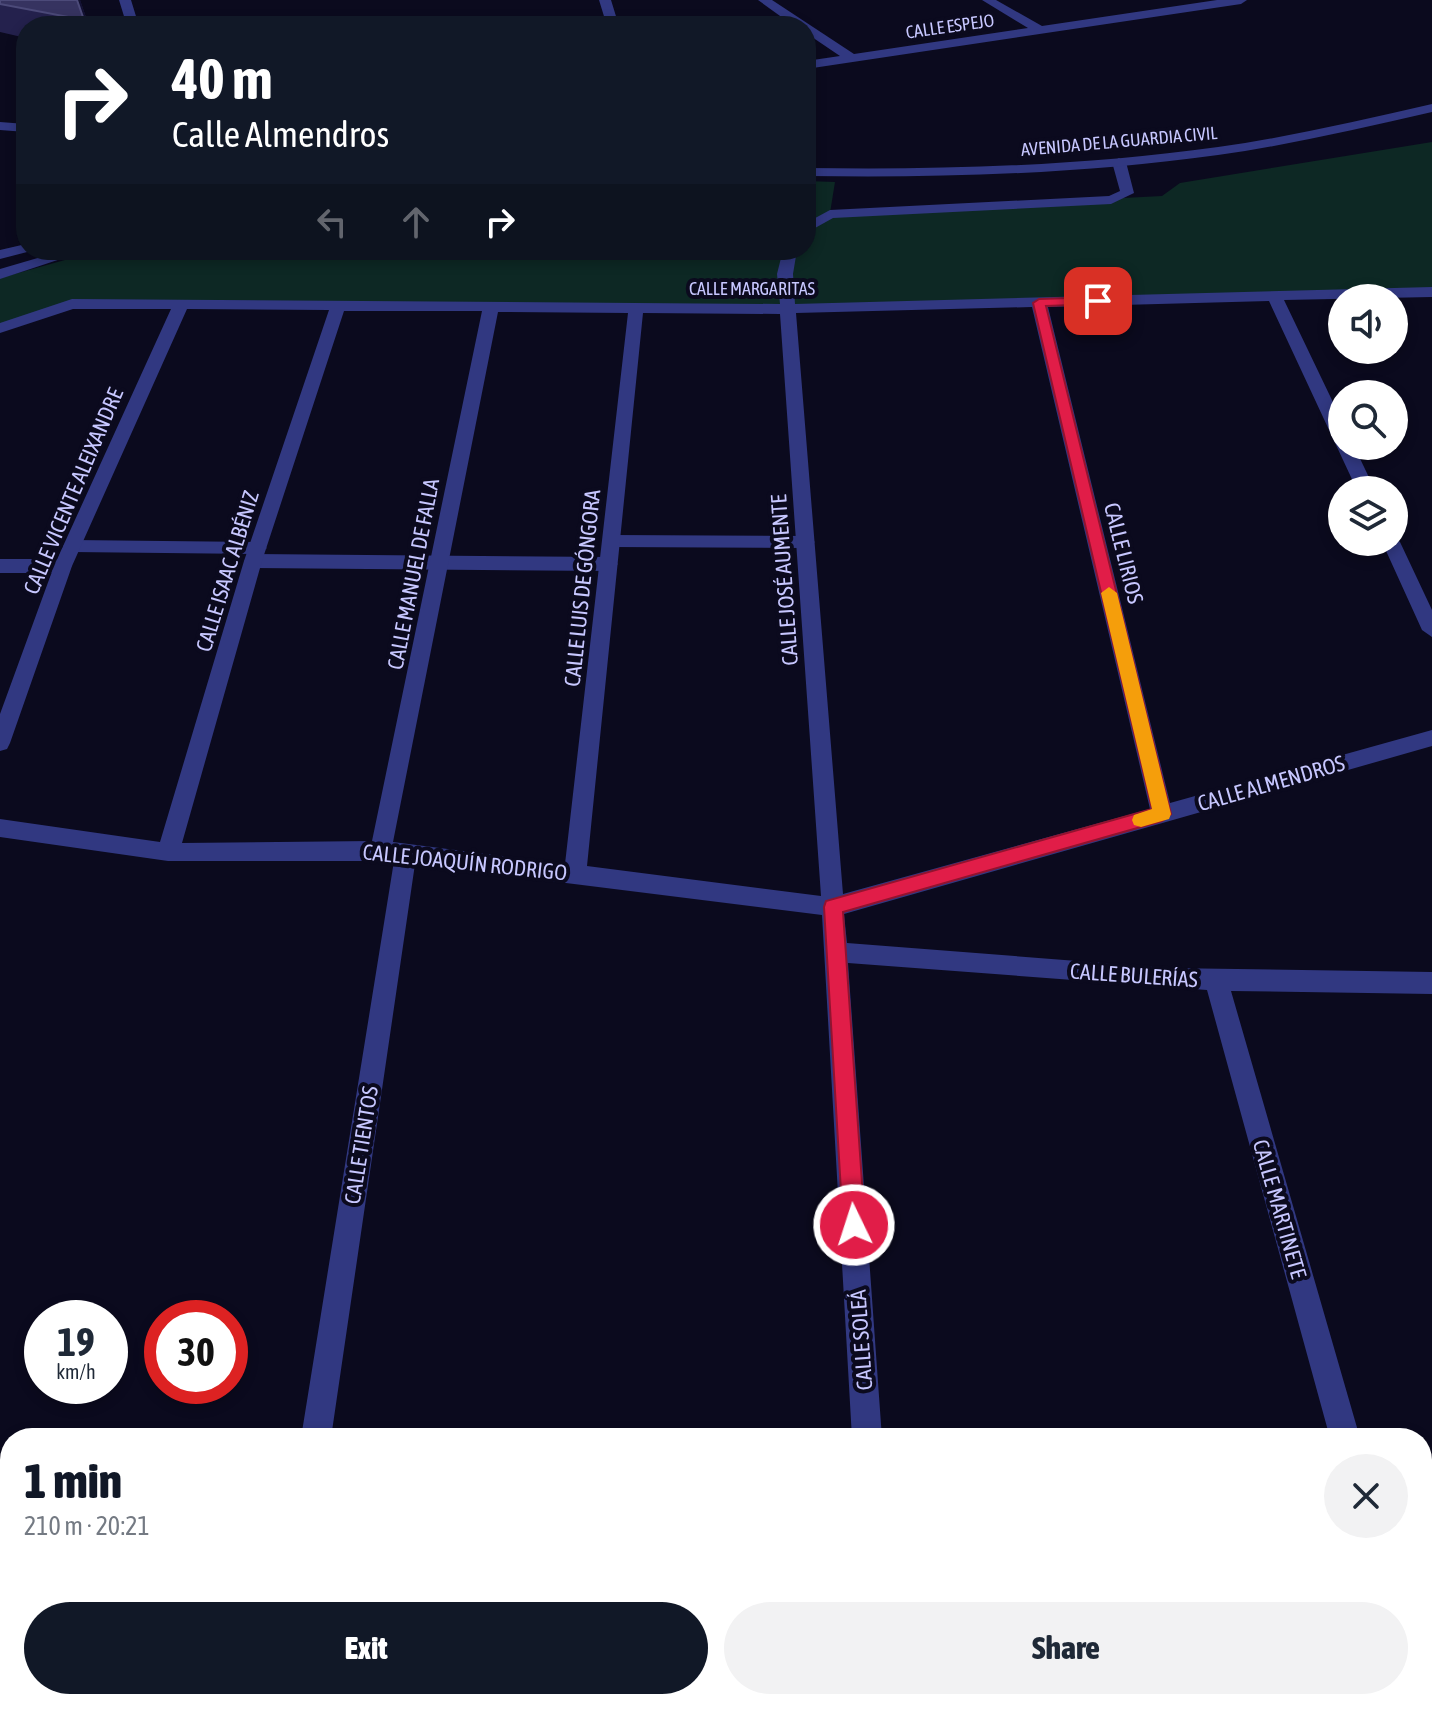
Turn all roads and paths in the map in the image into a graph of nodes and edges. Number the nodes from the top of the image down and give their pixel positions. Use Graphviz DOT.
graph roads {
  1 [pos="764,0"];
  2 [pos="988,0"];
  3 [pos="1231,1"];
  4 [pos="788,16"];
  5 [pos="1042,31"];
  6 [pos="816,35"];
  7 [pos="851,58"];
  8 [pos="816,63"];
  9 [pos="1432,108"];
  10 [pos="1119,162"];
  11 [pos="816,172"];
  12 [pos="816,223"];
  13 [pos="47,260"];
  14 [pos="788,260"];
  15 [pos="0,274"];
  16 [pos="1432,292"];
  17 [pos="1275,297"];
  18 [pos="1039,303"];
  19 [pos="181,305"];
  20 [pos="338,306"];
  21 [pos="491,307"];
  22 [pos="636,308"];
  23 [pos="788,309"];
  24 [pos="0,328"];
  25 [pos="1328,409"];
  26 [pos="612,541"];
  27 [pos="806,542"];
  28 [pos="72,546"];
  29 [pos="256,555"];
  30 [pos="1398,556"];
  31 [pos="609,564"];
  32 [pos="439,565"];
  33 [pos="0,566"];
  34 [pos="63,566"];
  35 [pos="1432,630"];
  36 [pos="1432,738"];
  37 [pos="0,743"];
  38 [pos="1162,814"];
  39 [pos="0,828"];
  40 [pos="394,851"];
  41 [pos="168,852"];
  42 [pos="575,874"];
  43 [pos="833,907"];
  44 [pos="836,952"];
  45 [pos="1216,980"];
  46 [pos="1432,983"];
  47 [pos="317,1428"];
  48 [pos="866,1428"];
  49 [pos="1342,1428"];
  1 -- 4 [label="street"];
  2 -- 5 [label="street"];
  3 -- 5 [label="street, CALLE ESPEJO"];
  5 -- 7 [label="street, CALLE ESPEJO"];
  6 -- 7 [label="street"];
  7 -- 8 [label="street, CALLE ESPEJO"];
  9 -- 10 [label="street, AVENIDA DE LA GUARDIA CIVIL"];
  10 -- 11 [label="street, AVENIDA DE LA GUARDIA CIVIL"];
  10 -- 12 [label="street"];
  13 -- 15 [label="street"];
  14 -- 23 [label="street, CALLE JOSÉ AUMENTE"];
  16 -- 17 [label="street, CALLE MARGARITAS"];
  17 -- 18 [label="street, CALLE MARGARITAS"];
  17 -- 25 [label="street"];
  18 -- 23 [label="street, CALLE MARGARITAS"];
  18 -- 38 [label="street, CALLE LIRIOS"];
  19 -- 20 [label="street, CALLE MARGARITAS"];
  19 -- 24 [label="street, CALLE MARGARITAS"];
  19 -- 28 [label="street, CALLE VICENTE ALEIXANDRE"];
  20 -- 21 [label="street, CALLE MARGARITAS"];
  20 -- 29 [label="street, CALLE ISAAC ALBÉNIZ"];
  21 -- 22 [label="street, CALLE MARGARITAS"];
  21 -- 32 [label="street, CALLE MANUEL DE FALLA"];
  22 -- 23 [label="street, CALLE MARGARITAS"];
  22 -- 26 [label="street, CALLE LUIS DE GÓNGORA"];
  23 -- 27 [label="street, CALLE JOSÉ AUMENTE"];
  26 -- 27 [label="street"];
  26 -- 31 [label="street, CALLE LUIS DE GÓNGORA"];
  27 -- 43 [label="street, CALLE JOSÉ AUMENTE"];
  28 -- 29 [label="street"];
  28 -- 34 [label="street, CALLE VICENTE ALEIXANDRE"];
  29 -- 32 [label="street"];
  29 -- 41 [label="street, CALLE ISAAC ALBÉNIZ"];
  30 -- 35 [label="street"];
  31 -- 32 [label="street"];
  31 -- 42 [label="street, CALLE LUIS DE GÓNGORA"];
  32 -- 40 [label="street, CALLE MANUEL DE FALLA"];
  33 -- 34 [label="street"];
  34 -- 37 [label="street, CALLE VICENTE ALEIXANDRE"];
  36 -- 38 [label="street, CALLE ALMENDROS"];
  38 -- 43 [label="street, CALLE ALMENDROS"];
  39 -- 41 [label="street, CALLE JOAQUÍN RODRIGO"];
  40 -- 41 [label="street, CALLE JOAQUÍN RODRIGO"];
  40 -- 42 [label="street, CALLE JOAQUÍN RODRIGO"];
  40 -- 47 [label="street, CALLE TIENTOS"];
  42 -- 43 [label="street, CALLE JOAQUÍN RODRIGO"];
  43 -- 44 [label="street, CALLE SOLEÁ"];
  44 -- 45 [label="street, CALLE BULERÍAS"];
  44 -- 48 [label="street, CALLE SOLEÁ"];
  45 -- 46 [label="street, CALLE BULERÍAS"];
  45 -- 49 [label="street, CALLE MARTINETE"];
}
